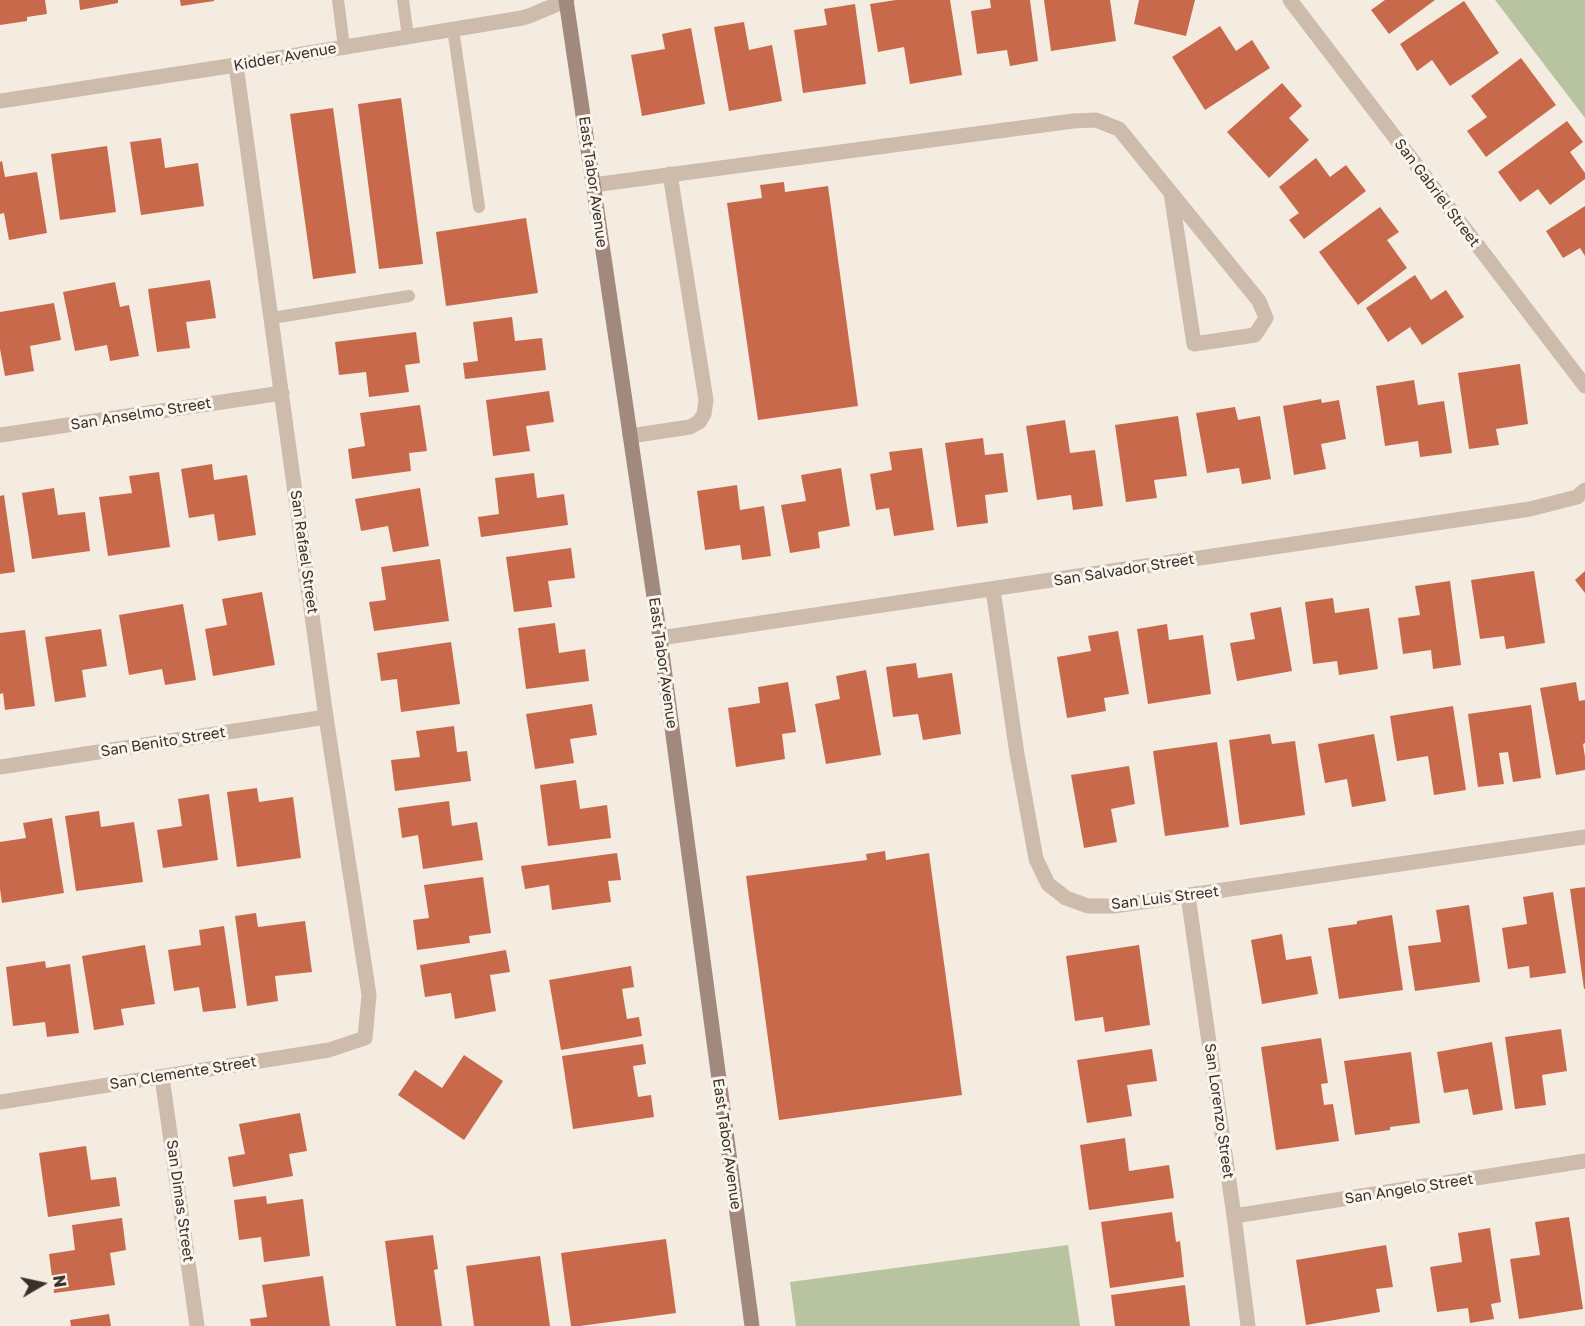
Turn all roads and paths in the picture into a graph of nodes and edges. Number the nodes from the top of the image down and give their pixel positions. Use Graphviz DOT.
graph roads {
  1 [pos="338,0"];
  2 [pos="403,0"];
  3 [pos="567,0"];
  4 [pos="1290,0"];
  5 [pos="453,29"];
  6 [pos="408,37"];
  7 [pos="344,47"];
  8 [pos="236,65"];
  9 [pos="0,101"];
  10 [pos="670,174"];
  11 [pos="593,185"];
  12 [pos="1171,193"];
  13 [pos="479,207"];
  14 [pos="409,296"];
  15 [pos="272,318"];
  16 [pos="1585,386"];
  17 [pos="282,393"];
  18 [pos="0,435"];
  19 [pos="630,436"];
  20 [pos="1585,490"];
  21 [pos="993,590"];
  22 [pos="660,638"];
  23 [pos="326,717"];
  24 [pos="0,767"];
  25 [pos="1585,837"];
  26 [pos="1188,896"];
  27 [pos="365,1038"];
  28 [pos="162,1077"];
  29 [pos="0,1102"];
  30 [pos="1585,1161"];
  31 [pos="1234,1216"];
  32 [pos="197,1326"];
  33 [pos="752,1326"];
  34 [pos="1248,1326"];
  1 -- 7 [label="lane"];
  2 -- 6 [label="lane"];
  3 -- 5 [label="street, Kidder Avenue"];
  3 -- 11 [label="main road, East Tabor Avenue"];
  4 -- 16 [label="street, San Gabriel Street"];
  5 -- 6 [label="street, Kidder Avenue"];
  5 -- 13 [label="lane"];
  6 -- 7 [label="street, Kidder Avenue"];
  7 -- 8 [label="street, Kidder Avenue"];
  8 -- 9 [label="street, Kidder Avenue"];
  8 -- 15 [label="street, San Rafael Street"];
  10 -- 11 [label="street"];
  10 -- 12 [label="street"];
  10 -- 19 [label="street"];
  11 -- 19 [label="main road, East Tabor Avenue"];
  12 -- 12 [label="street"];
  14 -- 15 [label="lane"];
  15 -- 17 [label="street, San Rafael Street"];
  17 -- 18 [label="street, San Anselmo Street"];
  17 -- 23 [label="street, San Rafael Street"];
  19 -- 22 [label="main road, East Tabor Avenue"];
  20 -- 21 [label="street, San Salvador Street"];
  21 -- 22 [label="street, San Salvador Street"];
  21 -- 26 [label="street, San Luis Street"];
  22 -- 33 [label="main road, East Tabor Avenue"];
  23 -- 24 [label="street, San Benito Street"];
  23 -- 27 [label="street, San Rafael Street"];
  25 -- 26 [label="street, San Luis Street"];
  26 -- 31 [label="street, San Lorenzo Street"];
  27 -- 28 [label="street, San Clemente Street"];
  28 -- 29 [label="street, San Clemente Street"];
  28 -- 32 [label="street, San Dimas Street"];
  30 -- 31 [label="street, San Angelo Street"];
  31 -- 34 [label="street, San Lorenzo Street"];
}
